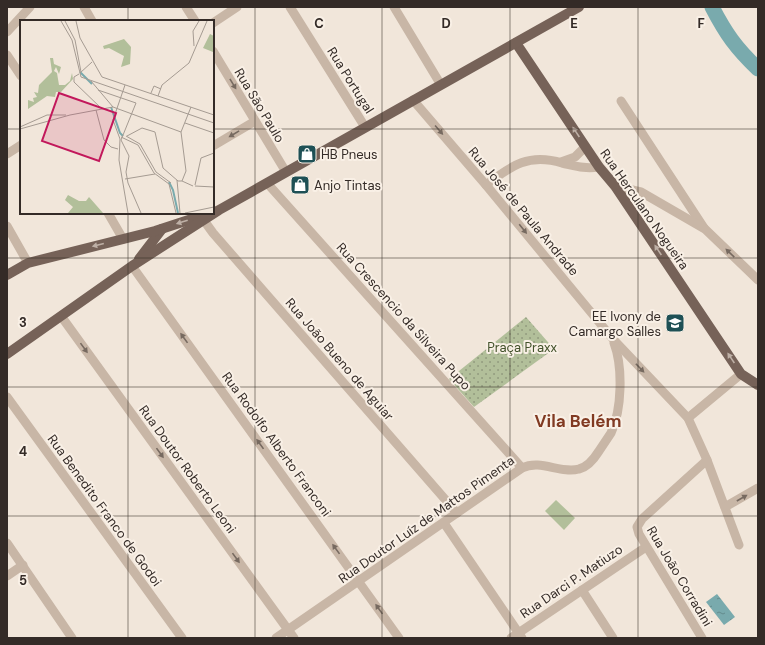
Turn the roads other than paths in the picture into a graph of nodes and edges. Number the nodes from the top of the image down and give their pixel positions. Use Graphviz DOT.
graph roads {
  1 [pos="30,7"];
  2 [pos="84,7"];
  3 [pos="186,7"];
  4 [pos="237,7"];
  5 [pos="290,7"];
  6 [pos="394,7"];
  7 [pos="579,7"];
  8 [pos="91,20"];
  9 [pos="194,20"];
  10 [pos="214,22"];
  11 [pos="7,32"];
  12 [pos="516,43"];
  13 [pos="214,53"];
  14 [pos="7,54"];
  15 [pos="20,74"];
  16 [pos="441,85"];
  17 [pos="414,100"];
  18 [pos="621,101"];
  19 [pos="255,121"];
  20 [pos="365,127"];
  21 [pos="214,145"];
  22 [pos="20,146"];
  23 [pos="585,147"];
  24 [pos="7,154"];
  25 [pos="561,162"];
  26 [pos="598,167"];
  27 [pos="286,172"];
  28 [pos="266,183"];
  29 [pos="486,185"];
  30 [pos="615,186"];
  31 [pos="214,211"];
  32 [pos="109,214"];
  33 [pos="208,214"];
  34 [pos="7,226"];
  35 [pos="162,229"];
  36 [pos="705,229"];
  37 [pos="123,239"];
  38 [pos="164,246"];
  39 [pos="28,263"];
  40 [pos="133,265"];
  41 [pos="7,275"];
  42 [pos="758,280"];
  43 [pos="61,316"];
  44 [pos="613,339"];
  45 [pos="7,354"];
  46 [pos="741,374"];
  47 [pos="758,385"];
  48 [pos="7,397"];
  49 [pos="688,418"];
  50 [pos="707,460"];
  51 [pos="522,468"];
  52 [pos="758,488"];
  53 [pos="725,507"];
  54 [pos="457,513"];
  55 [pos="444,523"];
  56 [pos="7,543"];
  57 [pos="739,545"];
  58 [pos="646,547"];
  59 [pos="23,565"];
  60 [pos="7,576"];
  61 [pos="359,581"];
  62 [pos="582,590"];
  63 [pos="288,630"];
  64 [pos="517,636"];
  65 [pos="72,638"];
  66 [pos="182,638"];
  67 [pos="276,638"];
  68 [pos="294,638"];
  69 [pos="399,638"];
  70 [pos="613,638"];
  71 [pos="702,638"];
  1 -- 11 [label="street"];
  2 -- 8 [label="street"];
  3 -- 9 [label="street"];
  4 -- 10 [label="street"];
  5 -- 20 [label="street, Rua Portugal"];
  6 -- 16 [label="street"];
  7 -- 12 [label="main road"];
  12 -- 16 [label="main road"];
  23 -- 12 [label="main road, Rua Herculano Nogueira, one-way"];
  13 -- 19 [label="street, Rua São Paulo, one-way"];
  14 -- 15 [label="street"];
  16 -- 17 [label="main road"];
  17 -- 20 [label="main road"];
  17 -- 29 [label="street, Rua José de Paula Andrade, one-way"];
  18 -- 36 [label="street"];
  19 -- 21 [label="street, one-way"];
  19 -- 27 [label="street, Rua São Paulo"];
  20 -- 27 [label="main road"];
  22 -- 24 [label="street"];
  23 -- 25 [label="street"];
  23 -- 26 [label="main road, Rua Herculano Nogueira"];
  25 -- 26 [label="street"];
  25 -- 29 [label="street"];
  26 -- 30 [label="main road, Rua Herculano Nogueira"];
  27 -- 28 [label="main road"];
  28 -- 31 [label="main road"];
  28 -- 51 [label="street, Rua Crescencio da Silveira Pupo"];
  29 -- 44 [label="street, Rua José de Paula Andrade, one-way"];
  30 -- 36 [label="street"];
  46 -- 30 [label="main road, Rua Herculano Nogueira, one-way"];
  32 -- 37 [label="street"];
  33 -- 35 [label="main road, one-way"];
  33 -- 38 [label="main road"];
  33 -- 54 [label="street, Rua João Bueno de Aguiar"];
  34 -- 39 [label="street"];
  35 -- 37 [label="main road"];
  35 -- 38 [label="main road"];
  35 -- 40 [label="main road"];
  42 -- 36 [label="street, one-way"];
  37 -- 39 [label="main road, one-way"];
  38 -- 40 [label="main road"];
  39 -- 41 [label="main road"];
  40 -- 43 [label="main road"];
  61 -- 40 [label="street, Rua Rodolfo Alberto Franconi, one-way"];
  43 -- 45 [label="main road"];
  43 -- 63 [label="street, Rua Doutor Roberto Leoni, one-way"];
  44 -- 49 [label="street, Rua José de Paula Andrade, one-way"];
  44 -- 51 [label="street, Rua Doutor Luíz de Mattos Pimenta"];
  46 -- 47 [label="main road, Rua Herculano Nogueira"];
  46 -- 49 [label="street"];
  48 -- 66 [label="street, Rua Benedito Franco de Godoi"];
  49 -- 50 [label="street, Rua José de Paula Andrade"];
  50 -- 53 [label="street, Rua José de Paula Andrade"];
  50 -- 58 [label="street, Rua João Corradini"];
  51 -- 54 [label="street, Rua Doutor Luíz de Mattos Pimenta"];
  53 -- 52 [label="street, one-way"];
  53 -- 57 [label="street, Rua José de Paula Andrade"];
  54 -- 55 [label="street, Rua Doutor Luíz de Mattos Pimenta"];
  55 -- 61 [label="street, Rua Doutor Luíz de Mattos Pimenta"];
  55 -- 64 [label="street"];
  56 -- 59 [label="street"];
  58 -- 62 [label="street, Rua Darci P. Matiuzo"];
  58 -- 71 [label="street, Rua João Corradini"];
  59 -- 60 [label="street"];
  59 -- 65 [label="street"];
  61 -- 63 [label="street, Rua Doutor Luíz de Mattos Pimenta"];
  69 -- 61 [label="street, Rua Rodolfo Alberto Franconi, one-way"];
  62 -- 64 [label="street, Rua Darci P. Matiuzo"];
  62 -- 70 [label="street"];
  63 -- 67 [label="street, Rua Doutor Luíz de Mattos Pimenta"];
  63 -- 68 [label="street, Rua Doutor Roberto Leoni"];
}
